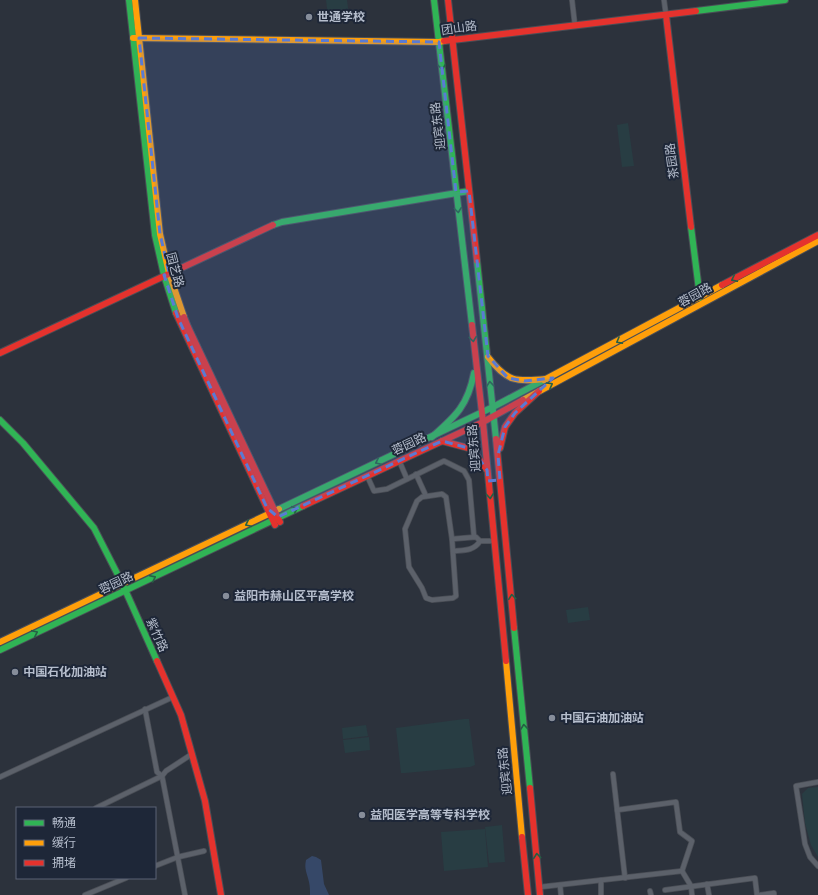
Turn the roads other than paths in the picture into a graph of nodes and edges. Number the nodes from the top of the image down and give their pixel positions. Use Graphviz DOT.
graph roads {
  1 [pos="129,0"];
  2 [pos="135,0"];
  3 [pos="434,0"];
  4 [pos="448,0"];
  5 [pos="572,0"];
  6 [pos="664,0"];
  7 [pos="785,0"];
  8 [pos="666,15"];
  9 [pos="575,26"];
  10 [pos="136,38"];
  11 [pos="452,39"];
  12 [pos="439,42"];
  13 [pos="469,191"];
  14 [pos="456,192"];
  15 [pos="818,235"];
  16 [pos="818,241"];
  17 [pos="167,274"];
  18 [pos="699,296"];
  19 [pos="702,303"];
  20 [pos="0,353"];
  21 [pos="475,355"];
  22 [pos="487,355"];
  23 [pos="476,363"];
  24 [pos="546,379"];
  25 [pos="539,391"];
  26 [pos="493,407"];
  27 [pos="482,412"];
  28 [pos="494,416"];
  29 [pos="0,420"];
  30 [pos="483,422"];
  31 [pos="432,437"];
  32 [pos="442,441"];
  33 [pos="498,455"];
  34 [pos="401,465"];
  35 [pos="487,470"];
  36 [pos="416,474"];
  37 [pos="407,479"];
  38 [pos="369,480"];
  39 [pos="500,480"];
  40 [pos="488,481"];
  41 [pos="426,496"];
  42 [pos="275,518"];
  43 [pos="474,537"];
  44 [pos="452,539"];
  45 [pos="494,540"];
  46 [pos="480,542"];
  47 [pos="453,551"];
  48 [pos="122,583"];
  49 [pos="126,591"];
  50 [pos="0,642"];
  51 [pos="0,650"];
  52 [pos="520,689"];
  53 [pos="508,690"];
  54 [pos="173,697"];
  55 [pos="145,709"];
  56 [pos="192,754"];
  57 [pos="613,774"];
  58 [pos="162,776"];
  59 [pos="0,777"];
  60 [pos="818,782"];
  61 [pos="98,807"];
  62 [pos="617,810"];
  63 [pos="204,851"];
  64 [pos="178,857"];
  65 [pos="156,866"];
  66 [pos="818,866"];
  67 [pos="682,871"];
  68 [pos="625,878"];
  69 [pos="124,879"];
  70 [pos="601,880"];
  71 [pos="707,884"];
  72 [pos="560,885"];
  73 [pos="691,886"];
  74 [pos="540,887"];
  75 [pos="665,890"];
  76 [pos="85,895"];
  77 [pos="185,895"];
  78 [pos="221,895"];
  79 [pos="528,895"];
  80 [pos="540,895"];
  81 [pos="561,895"];
  82 [pos="600,895"];
  83 [pos="692,895"];
  84 [pos="709,895"];
  85 [pos="759,895"];
  86 [pos="774,895"];
  1 -- 10 [label="main road, 园艺路"];
  2 -- 10 [label="main road, 园艺路"];
  3 -- 12 [label="main road, 迎宾东路"];
  4 -- 11 [label="main road, 迎宾东路"];
  5 -- 9 [label="street"];
  6 -- 8 [label="street"];
  7 -- 8 [label="main road, 团山路"];
  8 -- 9 [label="main road, 团山路"];
  8 -- 18 [label="main road, 茶园路"];
  9 -- 11 [label="main road, 团山路"];
  10 -- 12 [label="main road, 团山路"];
  10 -- 17 [label="main road, 园艺路"];
  11 -- 12 [label="main road, 团山路"];
  11 -- 13 [label="main road, 迎宾东路"];
  12 -- 14 [label="main road, 迎宾东路, one-way"];
  13 -- 14 [label="main road"];
  13 -- 22 [label="main road, 迎宾东路"];
  14 -- 17 [label="main road"];
  14 -- 21 [label="main road, 迎宾东路, one-way"];
  15 -- 18 [label="main road, 蓉园路, one-way"];
  16 -- 19 [label="main road, 蓉园路"];
  17 -- 20 [label="main road"];
  17 -- 42 [label="main road, 园艺路"];
  18 -- 19 [label="main road, 茶园路"];
  18 -- 24 [label="main road, 蓉园路, one-way"];
  25 -- 19 [label="main road, 蓉园路, one-way"];
  21 -- 22 [label="main road"];
  21 -- 23 [label="main road, 迎宾东路"];
  22 -- 24 [label="main road"];
  26 -- 22 [label="main road, 迎宾东路, one-way"];
  23 -- 27 [label="main road, 迎宾东路"];
  23 -- 31 [label="main road"];
  24 -- 26 [label="main road, 蓉园路"];
  25 -- 28 [label="main road, 蓉园路"];
  25 -- 33 [label="main road"];
  26 -- 27 [label="main road, 蓉园路"];
  26 -- 28 [label="main road, 迎宾东路"];
  27 -- 30 [label="main road, 迎宾东路"];
  27 -- 31 [label="main road, 蓉园路"];
  28 -- 30 [label="main road, 蓉园路"];
  28 -- 33 [label="main road, 迎宾东路"];
  29 -- 48 [label="main road, 紫竹路"];
  30 -- 32 [label="main road, 蓉园路"];
  30 -- 35 [label="main road, 迎宾东路"];
  31 -- 42 [label="main road, 蓉园路, one-way"];
  32 -- 35 [label="main road"];
  42 -- 32 [label="main road, 蓉园路, one-way"];
  33 -- 39 [label="main road, 迎宾东路"];
  34 -- 37 [label="street"];
  35 -- 40 [label="main road, 迎宾东路"];
  36 -- 37 [label="street"];
  36 -- 41 [label="street"];
  36 -- 43 [label="street"];
  37 -- 38 [label="street"];
  39 -- 40 [label="main road"];
  52 -- 39 [label="main road, 迎宾东路, one-way"];
  40 -- 45 [label="main road, 迎宾东路, one-way"];
  41 -- 44 [label="street"];
  41 -- 47 [label="street"];
  42 -- 48 [label="main road, 蓉园路, one-way"];
  49 -- 42 [label="main road, 蓉园路, one-way"];
  43 -- 44 [label="street"];
  43 -- 46 [label="street"];
  44 -- 47 [label="street"];
  45 -- 46 [label="street"];
  45 -- 53 [label="main road, 迎宾东路"];
  46 -- 47 [label="street"];
  48 -- 49 [label="main road, 紫竹路"];
  48 -- 50 [label="main road, 蓉园路"];
  51 -- 49 [label="main road, 蓉园路, one-way"];
  49 -- 54 [label="main road, 紫竹路"];
  52 -- 53 [label="main road"];
  74 -- 52 [label="main road, 迎宾东路, one-way"];
  53 -- 79 [label="main road, 迎宾东路"];
  54 -- 55 [label="street"];
  54 -- 56 [label="main road, 紫竹路"];
  55 -- 58 [label="street"];
  55 -- 59 [label="street"];
  56 -- 58 [label="street"];
  56 -- 78 [label="main road, 紫竹路"];
  57 -- 62 [label="street"];
  58 -- 61 [label="street"];
  58 -- 64 [label="street"];
  60 -- 66 [label="street"];
  62 -- 67 [label="street"];
  62 -- 68 [label="street"];
  63 -- 64 [label="street"];
  64 -- 65 [label="street"];
  64 -- 77 [label="street"];
  67 -- 68 [label="street"];
  67 -- 73 [label="street"];
  68 -- 70 [label="street"];
  69 -- 76 [label="street"];
  70 -- 72 [label="street"];
  70 -- 82 [label="street"];
  71 -- 73 [label="street"];
  71 -- 84 [label="street"];
  71 -- 85 [label="street"];
  72 -- 74 [label="street"];
  72 -- 81 [label="street"];
  73 -- 75 [label="street"];
  73 -- 83 [label="street"];
  74 -- 80 [label="main road, 迎宾东路"];
  85 -- 86 [label="street"];
}
